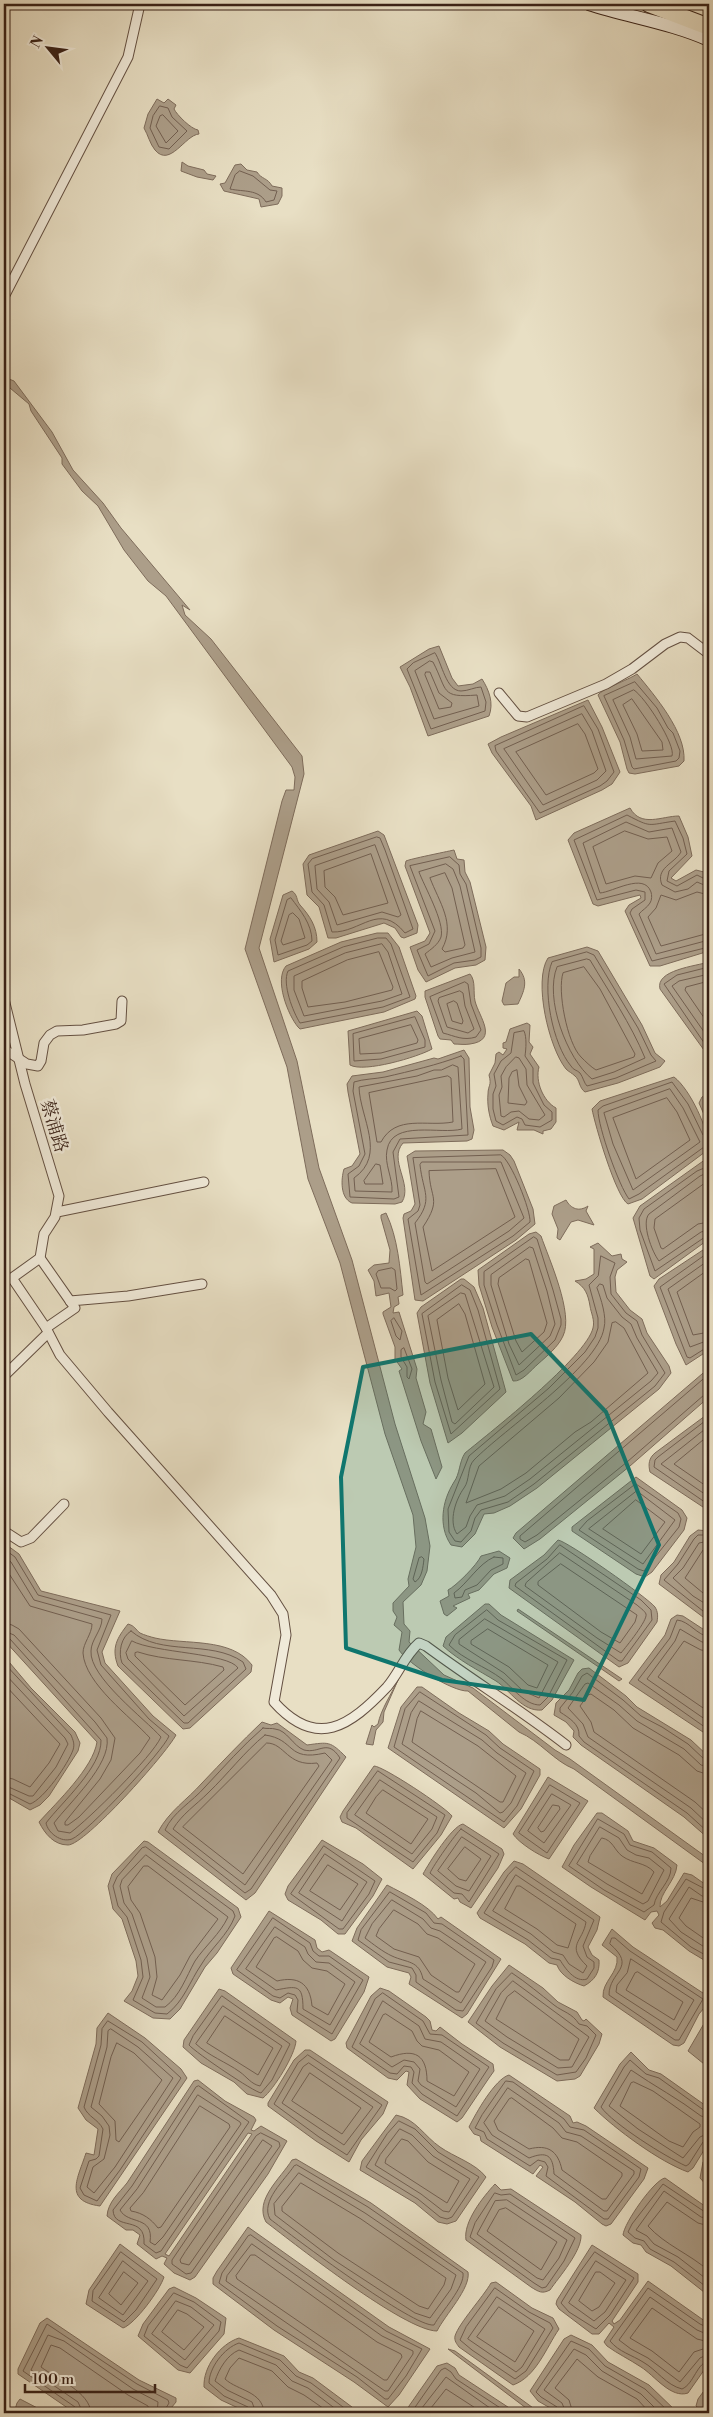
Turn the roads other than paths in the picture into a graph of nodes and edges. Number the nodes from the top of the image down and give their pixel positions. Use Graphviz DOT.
graph roads {
  1 [pos="140,4"];
  2 [pos="589,4"];
  3 [pos="649,4"];
  4 [pos="709,27"];
  5 [pos="709,40"];
  6 [pos="4,297"];
  7 [pos="709,654"];
  8 [pos="499,693"];
  9 [pos="4,1000"];
  10 [pos="122,1001"];
  11 [pos="4,1049"];
  12 [pos="19,1058"];
  13 [pos="204,1182"];
  14 [pos="56,1212"];
  15 [pos="40,1258"];
  16 [pos="8,1279"];
  17 [pos="202,1284"];
  18 [pos="70,1300"];
  19 [pos="47,1331"];
  20 [pos="4,1376"];
  21 [pos="64,1504"];
  22 [pos="4,1531"];
  23 [pos="566,1745"];
  1 -- 6 [label="street"];
  2 -- 5 [label="main road"];
  3 -- 4 [label="highway"];
  7 -- 8 [label="street"];
  9 -- 12 [label="street, 蔡浦路"];
  10 -- 12 [label="street"];
  11 -- 12 [label="street"];
  12 -- 14 [label="street, 蔡浦路"];
  13 -- 14 [label="street"];
  14 -- 15 [label="street, 蔡浦路"];
  15 -- 16 [label="street"];
  15 -- 18 [label="street"];
  16 -- 19 [label="street"];
  17 -- 18 [label="street"];
  18 -- 19 [label="street"];
  19 -- 20 [label="street"];
  19 -- 23 [label="street"];
  21 -- 22 [label="street"];
}
